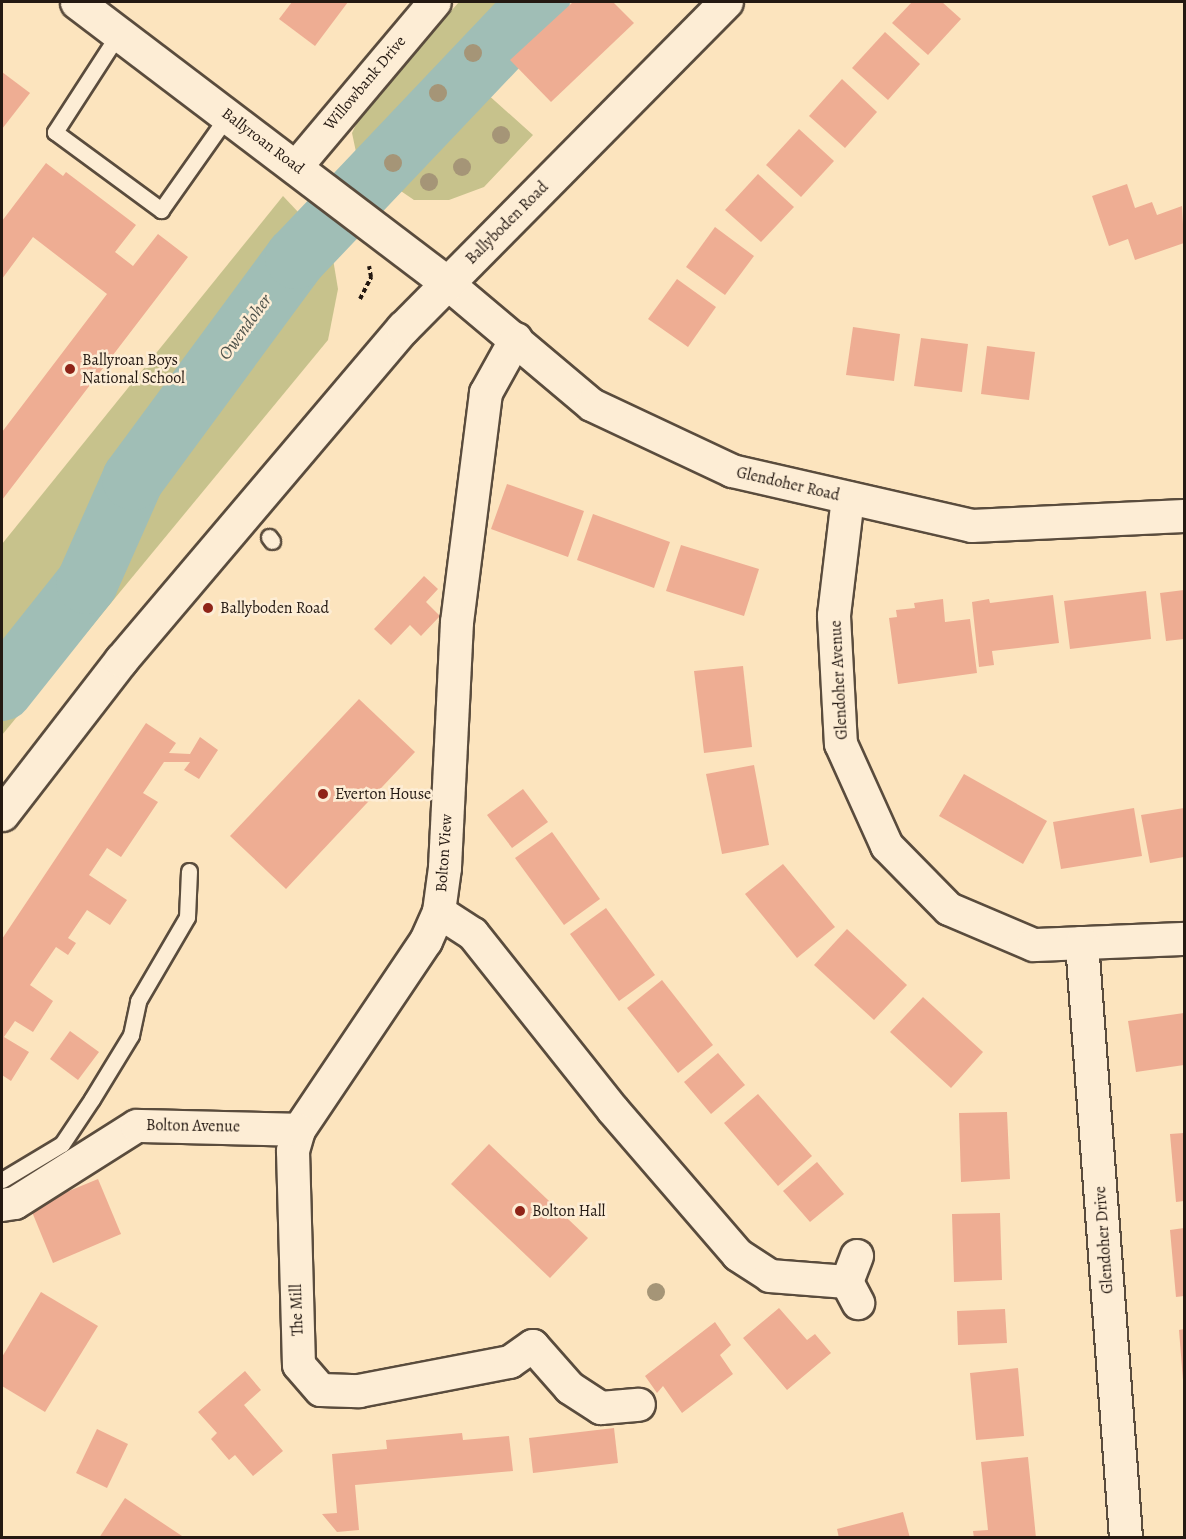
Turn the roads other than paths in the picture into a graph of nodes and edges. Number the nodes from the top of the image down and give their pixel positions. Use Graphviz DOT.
graph roads {
  1 [pos="77,2"];
  2 [pos="435,2"];
  3 [pos="726,2"];
  4 [pos="119,33"];
  5 [pos="228,115"];
  6 [pos="297,166"];
  7 [pos="447,283"];
  8 [pos="516,339"];
  9 [pos="848,498"];
  10 [pos="1185,516"];
  11 [pos="2,813"];
  12 [pos="189,871"];
  13 [pos="439,912"];
  14 [pos="1185,939"];
  15 [pos="1082,943"];
  16 [pos="299,1131"];
  17 [pos="2,1180"];
  18 [pos="2,1205"];
  19 [pos="854,1280"];
  20 [pos="639,1405"];
  21 [pos="1126,1538"];
  1 -- 4 [label="main road, Ballyroan Road"];
  2 -- 6 [label="street, Willowbank Drive"];
  3 -- 7 [label="main road, Ballyboden Road"];
  4 -- 5 [label="main road, Ballyroan Road"];
  4 -- 5 [label="lane"];
  5 -- 6 [label="main road, Ballyroan Road"];
  6 -- 7 [label="main road, Ballyroan Road"];
  7 -- 8 [label="street, Glendoher Road"];
  7 -- 11 [label="main road, Ballyboden Road"];
  8 -- 9 [label="street, Glendoher Road"];
  8 -- 13 [label="street, Bolton View"];
  9 -- 10 [label="street, Glendoher Road"];
  9 -- 15 [label="street, Glendoher Avenue"];
  12 -- 17 [label="lane"];
  13 -- 16 [label="street, The Mill"];
  13 -- 19 [label="street, Bolton View"];
  14 -- 15 [label="street, Glendoher Avenue"];
  15 -- 21 [label="street, Glendoher Drive"];
  16 -- 18 [label="street, Bolton Avenue"];
  16 -- 20 [label="street, The Mill"];
}
